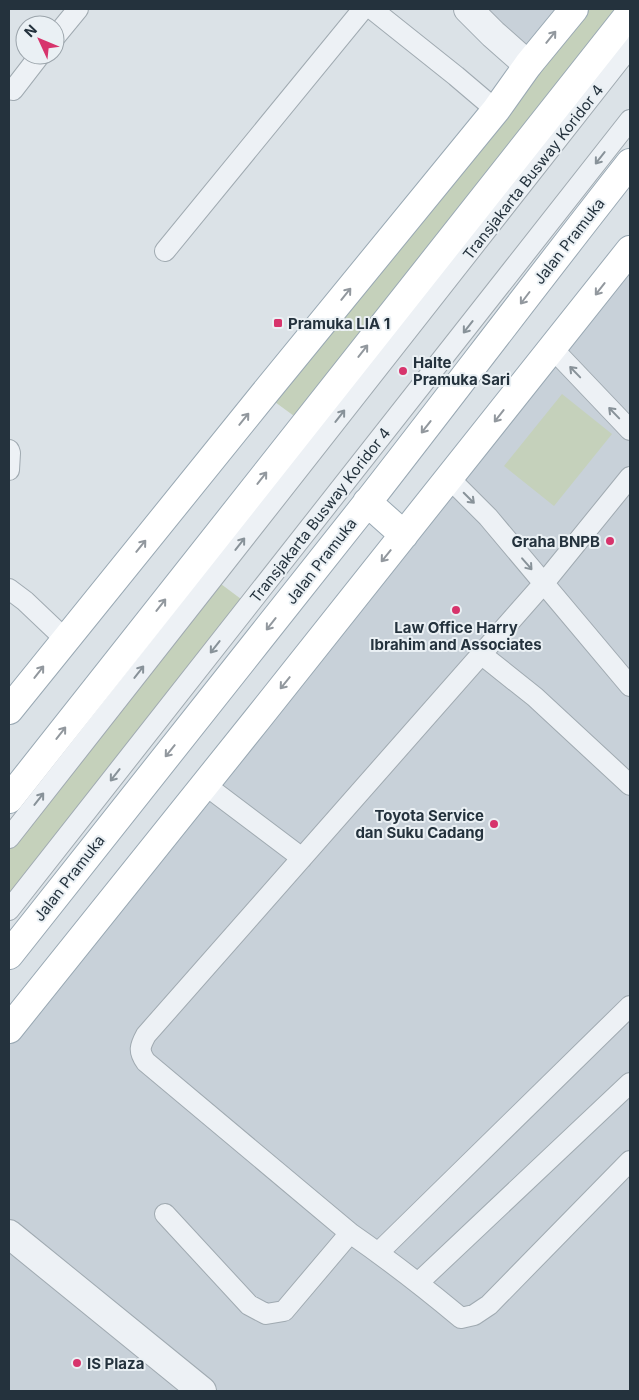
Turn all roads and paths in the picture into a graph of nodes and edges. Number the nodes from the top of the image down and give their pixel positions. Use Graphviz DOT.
graph roads {
  1 [pos="78,9"];
  2 [pos="363,9"];
  3 [pos="372,9"];
  4 [pos="468,9"];
  5 [pos="574,9"];
  6 [pos="630,13"];
  7 [pos="65,25"];
  8 [pos="630,47"];
  9 [pos="32,65"];
  10 [pos="528,65"];
  11 [pos="12,90"];
  12 [pos="496,110"];
  13 [pos="630,120"];
  14 [pos="630,163"];
  15 [pos="630,250"];
  16 [pos="165,251"];
  17 [pos="552,348"];
  18 [pos="630,430"];
  19 [pos="9,450"];
  20 [pos="9,470"];
  21 [pos="630,477"];
  22 [pos="450,479"];
  23 [pos="367,502"];
  24 [pos="404,535"];
  25 [pos="544,583"];
  26 [pos="9,589"];
  27 [pos="65,639"];
  28 [pos="481,654"];
  29 [pos="630,686"];
  30 [pos="9,710"];
  31 [pos="204,784"];
  32 [pos="630,785"];
  33 [pos="9,798"];
  34 [pos="9,838"];
  35 [pos="302,858"];
  36 [pos="9,910"];
  37 [pos="9,955"];
  38 [pos="630,1006"];
  39 [pos="9,1029"];
  40 [pos="630,1083"];
  41 [pos="630,1161"];
  42 [pos="165,1214"];
  43 [pos="9,1234"];
  44 [pos="350,1234"];
  45 [pos="378,1253"];
  46 [pos="418,1283"];
  47 [pos="202,1391"];
  1 -- 7 [label="lane"];
  2 -- 16 [label="lane"];
  3 -- 12 [label="lane"];
  4 -- 10 [label="street"];
  10 -- 5 [label="main road, one-way"];
  33 -- 6 [label="main road, one-way"];
  34 -- 8 [label="lane, Transjakarta Busway Koridor 4, one-way"];
  9 -- 11 [label="lane"];
  10 -- 12 [label="main road"];
  27 -- 12 [label="main road, one-way"];
  13 -- 36 [label="lane, Transjakarta Busway Koridor 4, one-way"];
  14 -- 23 [label="main road, Jalan Pramuka, one-way"];
  15 -- 17 [label="main road, one-way"];
  18 -- 17 [label="lane, one-way"];
  17 -- 22 [label="main road, one-way"];
  19 -- 20 [label="lane"];
  21 -- 25 [label="lane"];
  22 -- 24 [label="main road"];
  22 -- 25 [label="lane, one-way"];
  23 -- 24 [label="main road"];
  23 -- 37 [label="main road, Jalan Pramuka, one-way"];
  24 -- 31 [label="main road, one-way"];
  25 -- 28 [label="lane"];
  25 -- 29 [label="lane"];
  26 -- 27 [label="lane"];
  30 -- 27 [label="main road, one-way"];
  28 -- 32 [label="lane"];
  28 -- 35 [label="lane"];
  31 -- 35 [label="lane"];
  31 -- 39 [label="main road"];
  35 -- 44 [label="lane"];
  38 -- 45 [label="lane"];
  40 -- 46 [label="lane"];
  41 -- 46 [label="lane"];
  42 -- 44 [label="lane"];
  43 -- 47 [label="street"];
  44 -- 45 [label="lane"];
  45 -- 46 [label="lane"];
}
